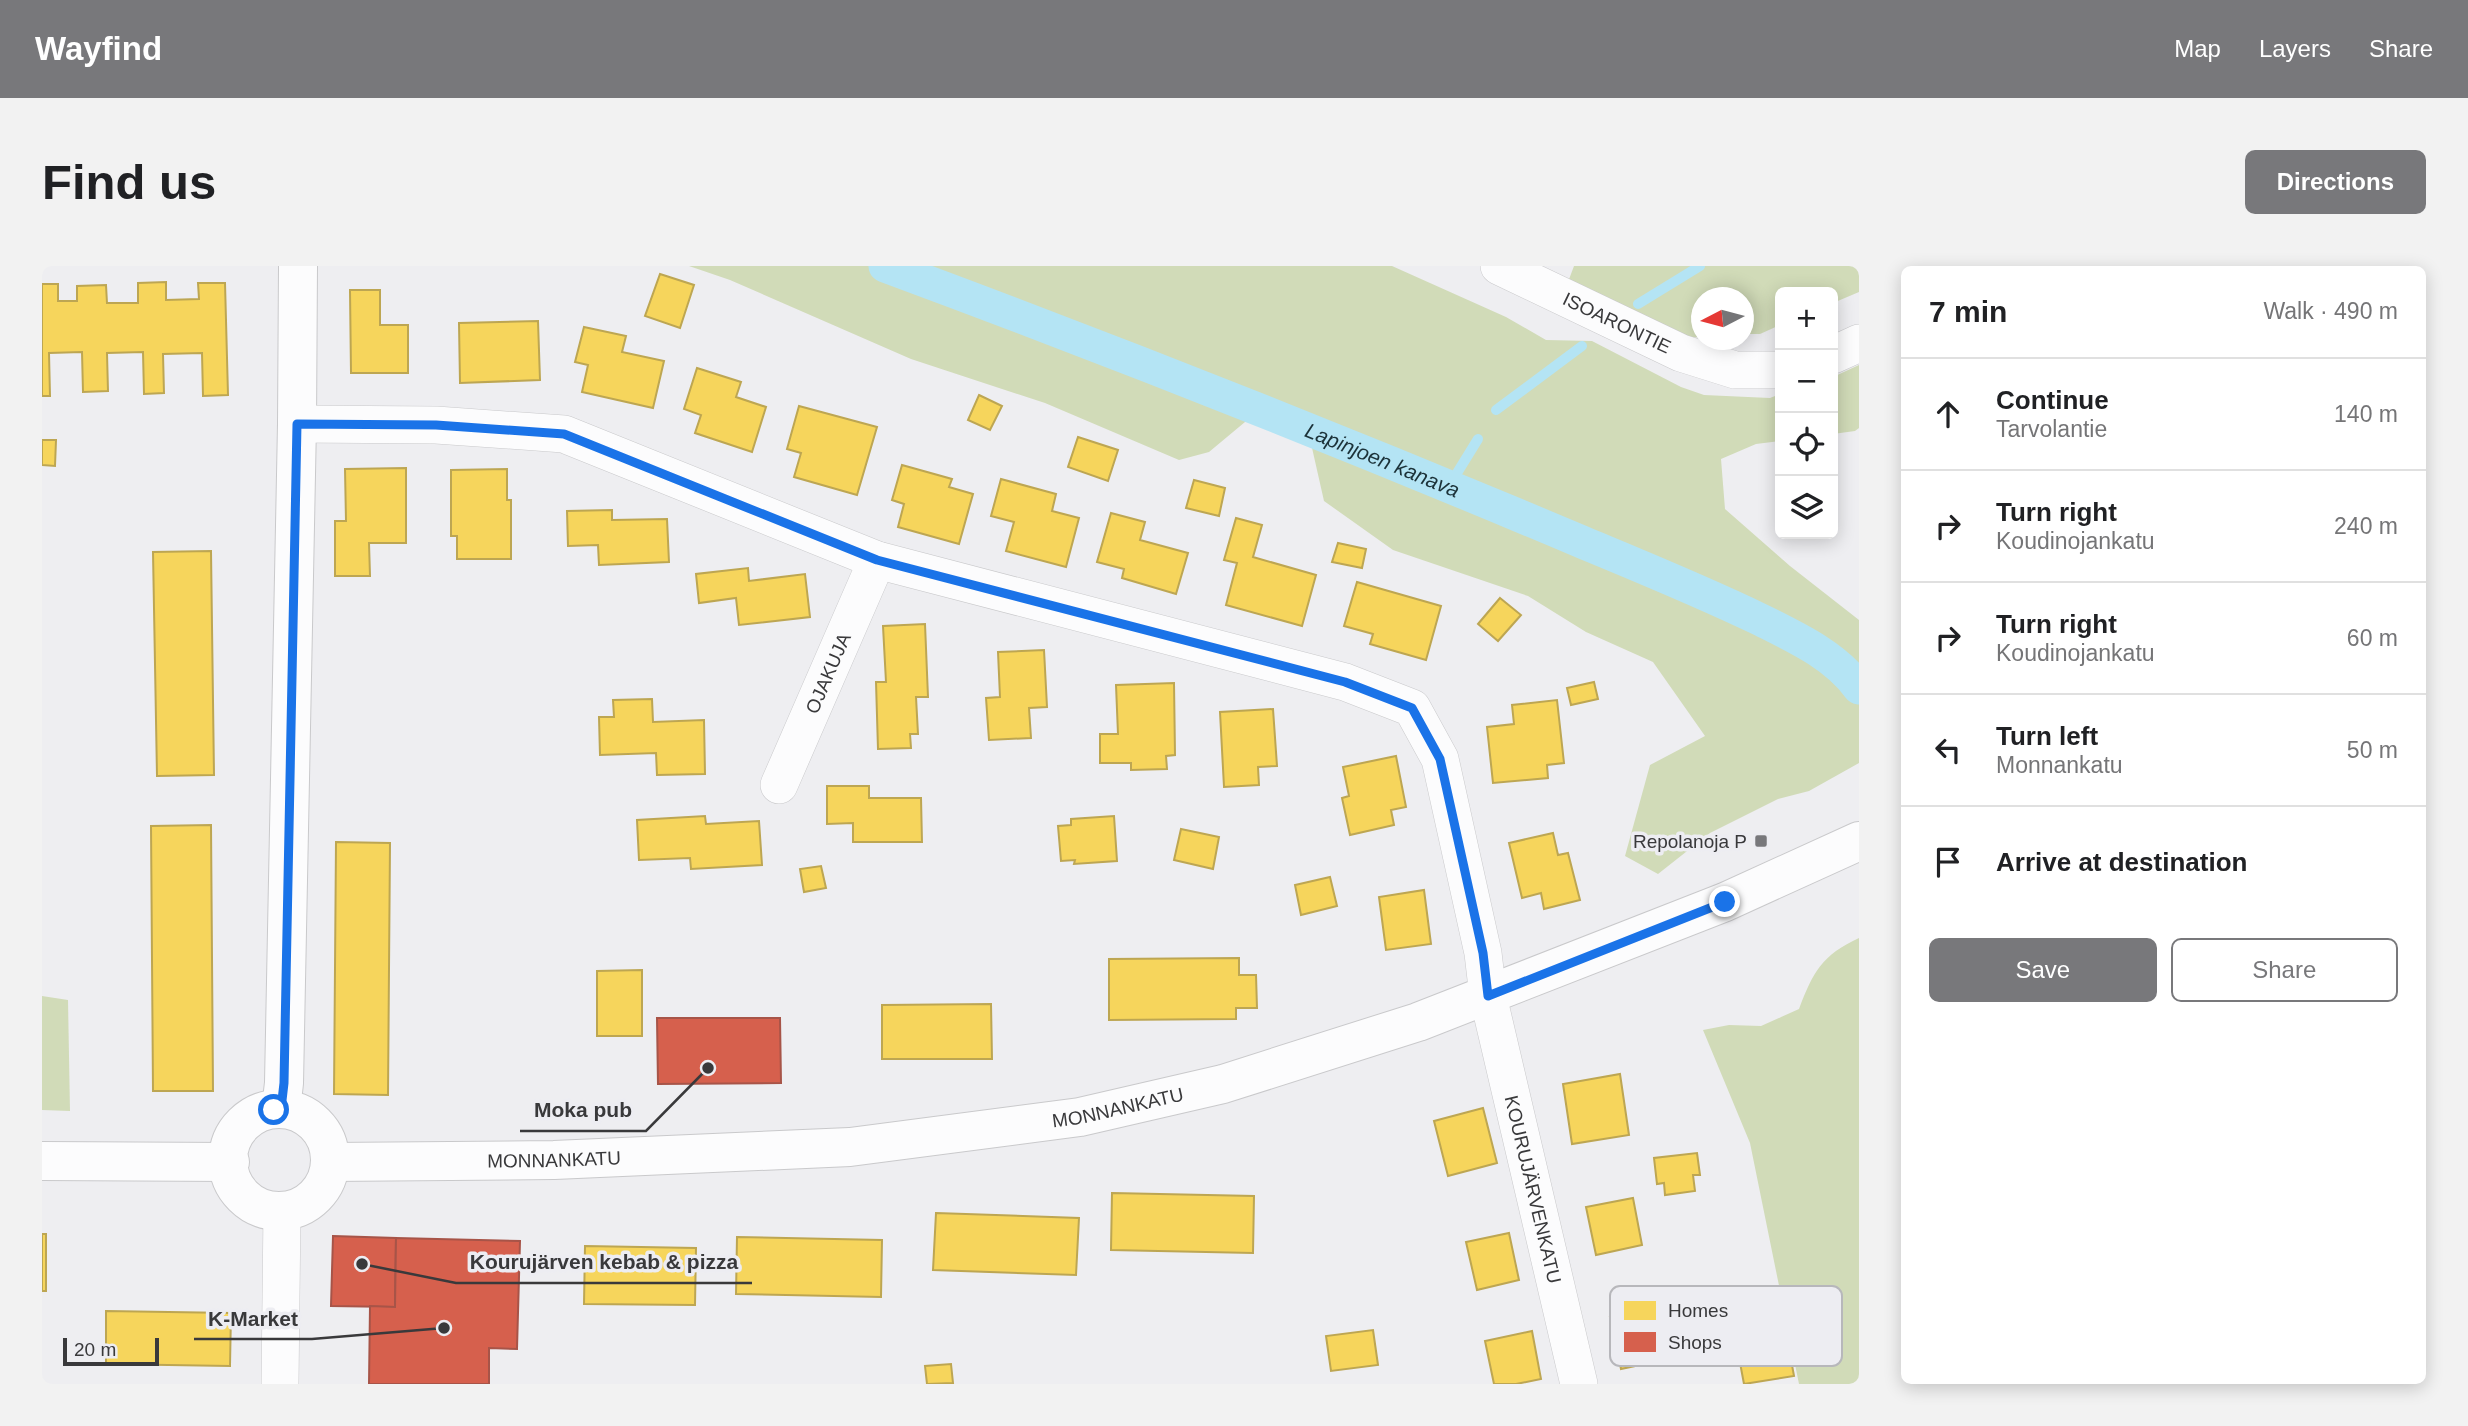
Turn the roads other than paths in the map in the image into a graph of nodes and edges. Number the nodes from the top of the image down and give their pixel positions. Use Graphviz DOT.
graph roads {
  1 [pos="298,266"];
  2 [pos="1499,266"];
  3 [pos="1859,342"];
  4 [pos="1838,352"];
  5 [pos="1775,370"];
  6 [pos="297,424"];
  7 [pos="877,560"];
  8 [pos="779,786"];
  9 [pos="1859,841"];
  10 [pos="1488,996"];
  11 [pos="281,1109"];
  12 [pos="42,1161"];
  13 [pos="230,1162"];
  14 [pos="330,1162"];
  15 [pos="282,1211"];
  16 [pos="279,1384"];
  17 [pos="1579,1384"];
  1 -- 6 [label="main road"];
  2 -- 5 [label="street, ISOARONTIE"];
  3 -- 4 [label="street"];
  6 -- 7 [label="street, KOURUJÄRVENKATU"];
  6 -- 11 [label="main road"];
  7 -- 8 [label="street, OJAKUJA"];
  7 -- 10 [label="street, KOURUJÄRVENKATU"];
  9 -- 10 [label="main road, MONNANKATU"];
  10 -- 14 [label="main road, MONNANKATU"];
  10 -- 17 [label="street, KOURUJÄRVENKATU"];
  11 -- 13 [label="main road"];
  11 -- 14 [label="main road"];
  12 -- 13 [label="main road"];
  13 -- 15 [label="main road"];
  14 -- 15 [label="main road"];
  15 -- 16 [label="street"];
}
